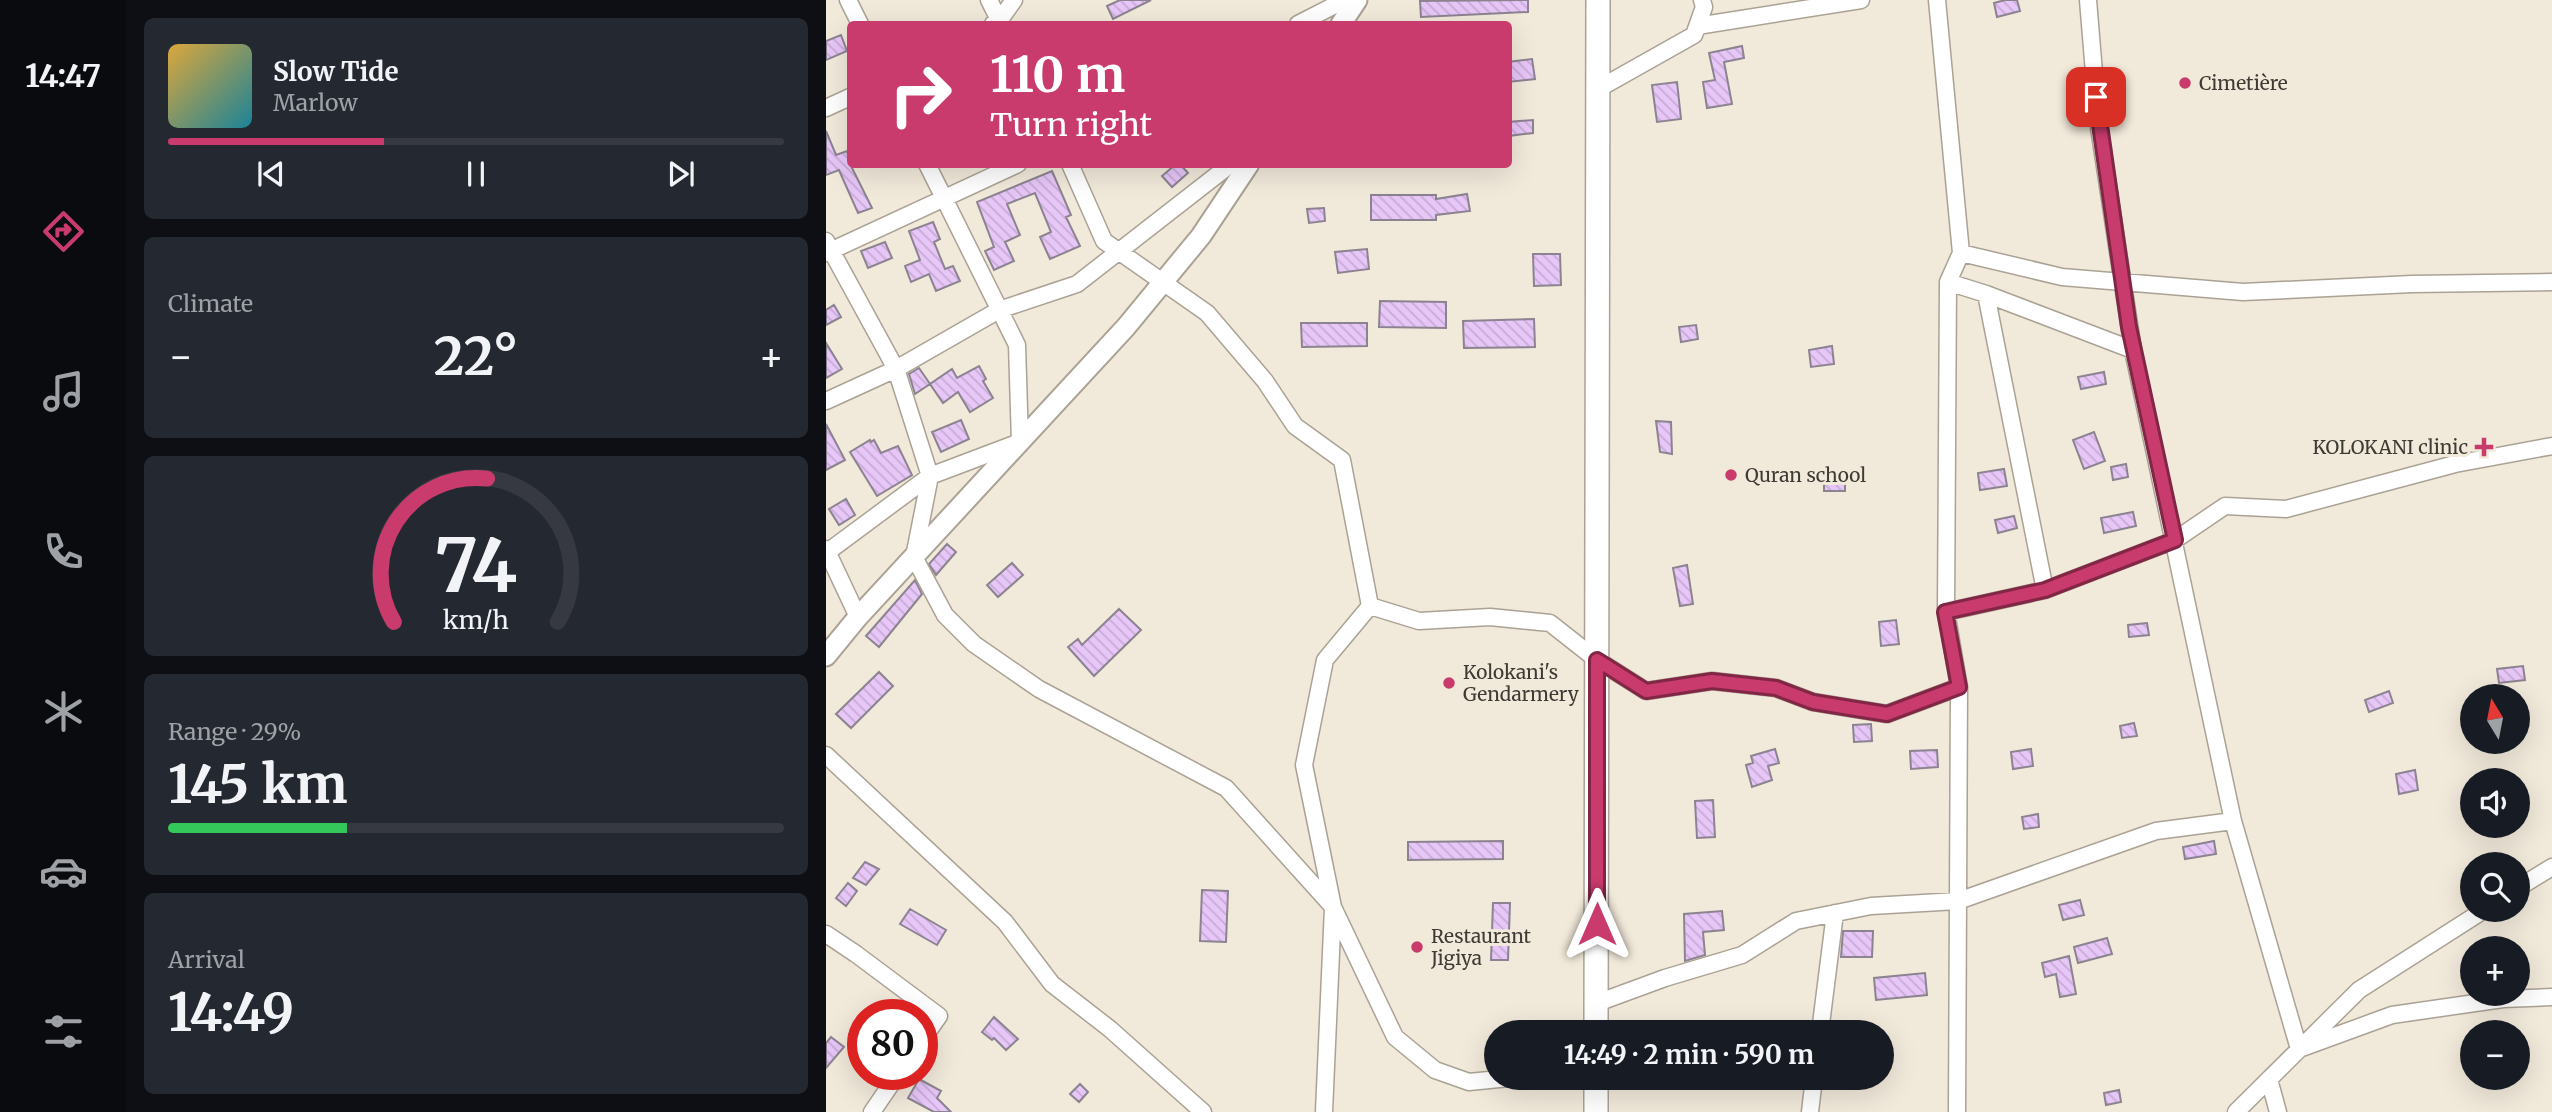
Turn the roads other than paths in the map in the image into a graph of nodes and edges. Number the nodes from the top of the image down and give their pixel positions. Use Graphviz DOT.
graph roads {
  1 [pos="848,0"];
  2 [pos="989,0"];
  3 [pos="1014,0"];
  4 [pos="1345,0"];
  5 [pos="1357,0"];
  6 [pos="1598,0"];
  7 [pos="1702,0"];
  8 [pos="1861,0"];
  9 [pos="1937,0"];
  10 [pos="2088,0"];
  11 [pos="858,21"];
  12 [pos="997,21"];
  13 [pos="999,21"];
  14 [pos="1304,21"];
  15 [pos="1343,21"];
  16 [pos="1697,26"];
  17 [pos="1598,89"];
  18 [pos="847,98"];
  19 [pos="826,108"];
  20 [pos="929,168"];
  21 [pos="1010,168"];
  22 [pos="1072,168"];
  23 [pos="1226,168"];
  24 [pos="1246,168"];
  25 [pos="944,199"];
  26 [pos="828,248"];
  27 [pos="1121,253"];
  28 [pos="1961,253"];
  29 [pos="1163,281"];
  30 [pos="1948,282"];
  31 [pos="2121,282"];
  32 [pos="2552,282"];
  33 [pos="1986,294"];
  34 [pos="999,310"];
  35 [pos="2133,350"];
  36 [pos="896,369"];
  37 [pos="826,401"];
  38 [pos="1020,442"];
  39 [pos="2552,446"];
  40 [pos="930,477"];
  41 [pos="2175,540"];
  42 [pos="827,551"];
  43 [pos="914,557"];
  44 [pos="2045,590"];
  45 [pos="1370,606"];
  46 [pos="1945,612"];
  47 [pos="858,617"];
  48 [pos="826,656"];
  49 [pos="1597,660"];
  50 [pos="1959,687"];
  51 [pos="826,755"];
  52 [pos="2233,821"];
  53 [pos="2552,866"];
  54 [pos="2530,880"];
  55 [pos="1958,901"];
  56 [pos="1333,907"];
  57 [pos="1835,913"];
  58 [pos="2465,922"];
  59 [pos="826,934"];
  60 [pos="2552,997"];
  61 [pos="916,999"];
  62 [pos="1597,1003"];
  63 [pos="1597,1020"];
  64 [pos="1822,1020"];
  65 [pos="2299,1049"];
  66 [pos="2269,1079"];
  67 [pos="1484,1080"];
  68 [pos="887,1090"];
  69 [pos="1597,1090"];
  70 [pos="1813,1090"];
  71 [pos="872,1112"];
  72 [pos="1203,1112"];
  73 [pos="1325,1112"];
  74 [pos="1596,1112"];
  75 [pos="1810,1112"];
  76 [pos="1957,1112"];
  77 [pos="2236,1112"];
  78 [pos="2278,1112"];
  1 -- 11 [label="street"];
  2 -- 12 [label="street"];
  3 -- 13 [label="street"];
  4 -- 14 [label="street"];
  5 -- 15 [label="main road"];
  6 -- 17 [label="highway"];
  7 -- 16 [label="street"];
  8 -- 16 [label="street"];
  9 -- 28 [label="street"];
  10 -- 31 [label="street"];
  16 -- 17 [label="street"];
  17 -- 49 [label="highway"];
  18 -- 19 [label="street"];
  20 -- 25 [label="street"];
  21 -- 25 [label="street"];
  22 -- 27 [label="street"];
  23 -- 27 [label="street"];
  24 -- 29 [label="main road"];
  25 -- 26 [label="street"];
  25 -- 34 [label="street"];
  26 -- 36 [label="street"];
  27 -- 29 [label="street"];
  27 -- 34 [label="street"];
  28 -- 30 [label="street"];
  28 -- 31 [label="street"];
  29 -- 38 [label="main road"];
  29 -- 45 [label="street"];
  30 -- 33 [label="street"];
  30 -- 46 [label="street"];
  31 -- 32 [label="street"];
  31 -- 35 [label="street"];
  33 -- 35 [label="street"];
  33 -- 44 [label="street"];
  34 -- 36 [label="street"];
  34 -- 38 [label="street"];
  35 -- 41 [label="street"];
  36 -- 37 [label="street"];
  36 -- 40 [label="street"];
  38 -- 40 [label="street"];
  38 -- 43 [label="main road"];
  39 -- 41 [label="street"];
  40 -- 42 [label="street"];
  40 -- 43 [label="street"];
  41 -- 44 [label="street"];
  41 -- 52 [label="street"];
  42 -- 47 [label="street"];
  43 -- 47 [label="main road"];
  43 -- 56 [label="street"];
  44 -- 46 [label="street"];
  45 -- 49 [label="street"];
  45 -- 56 [label="street"];
  46 -- 50 [label="street"];
  47 -- 48 [label="main road"];
  49 -- 50 [label="street"];
  49 -- 62 [label="highway"];
  50 -- 55 [label="street"];
  51 -- 72 [label="street"];
  52 -- 55 [label="street"];
  52 -- 65 [label="street"];
  53 -- 54 [label="street"];
  55 -- 57 [label="street"];
  55 -- 76 [label="street"];
  56 -- 67 [label="street"];
  56 -- 73 [label="street"];
  57 -- 62 [label="street"];
  57 -- 64 [label="street"];
  58 -- 65 [label="street"];
  59 -- 61 [label="street"];
  60 -- 65 [label="street"];
  62 -- 63 [label="highway"];
  65 -- 66 [label="street"];
  66 -- 77 [label="street"];
  66 -- 78 [label="street"];
  68 -- 71 [label="street"];
  69 -- 74 [label="highway"];
  70 -- 75 [label="street"];
}
